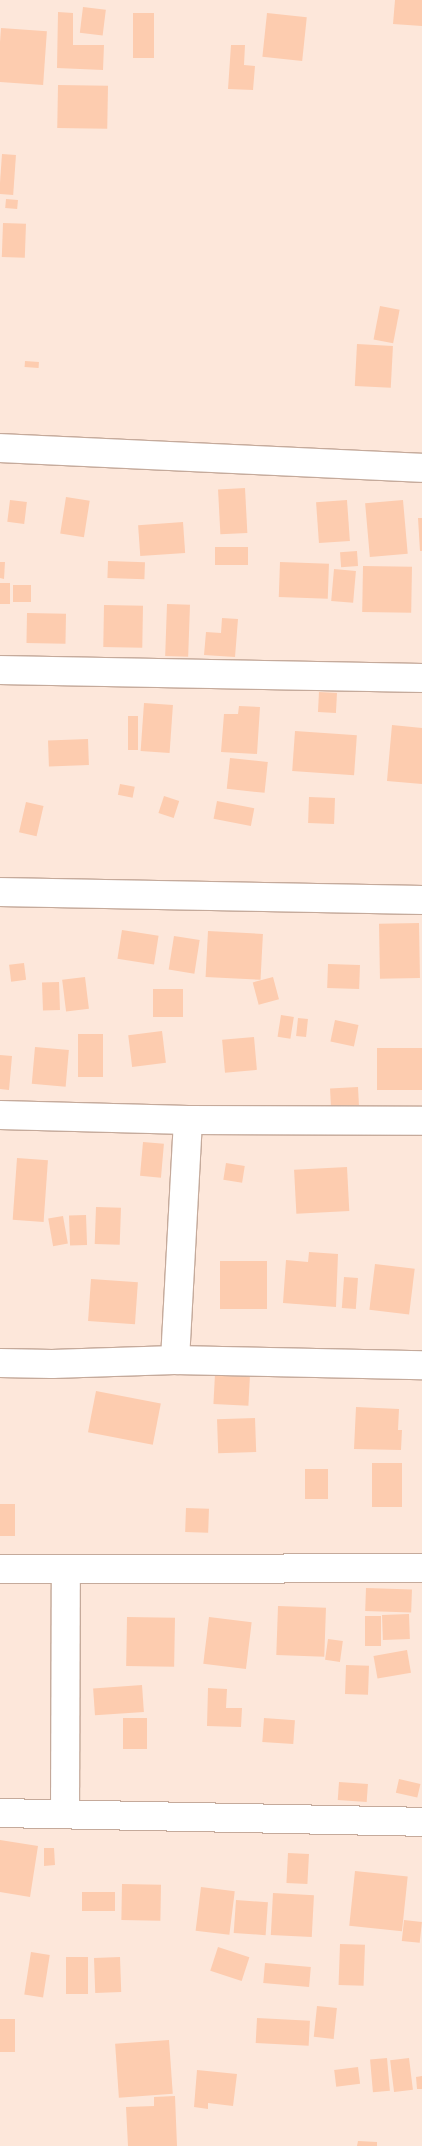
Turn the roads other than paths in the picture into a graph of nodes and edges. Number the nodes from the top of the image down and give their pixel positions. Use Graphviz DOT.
graph roads {
  1 [pos="0,448"];
  2 [pos="422,468"];
  3 [pos="0,670"];
  4 [pos="422,678"];
  5 [pos="0,892"];
  6 [pos="422,900"];
  7 [pos="0,1115"];
  8 [pos="188,1120"];
  9 [pos="422,1122"];
  10 [pos="175,1360"];
  11 [pos="0,1363"];
  12 [pos="422,1364"];
  13 [pos="422,1568"];
  14 [pos="0,1569"];
  15 [pos="66,1569"];
  16 [pos="0,1813"];
  17 [pos="65,1814"];
  18 [pos="422,1822"];
  1 -- 2 [label="street"];
  3 -- 4 [label="street"];
  5 -- 6 [label="street"];
  7 -- 8 [label="street"];
  8 -- 9 [label="street"];
  8 -- 10 [label="street"];
  10 -- 11 [label="street"];
  10 -- 12 [label="street"];
  13 -- 15 [label="street"];
  14 -- 15 [label="street"];
  15 -- 17 [label="street"];
  16 -- 17 [label="street"];
  17 -- 18 [label="street"];
}
